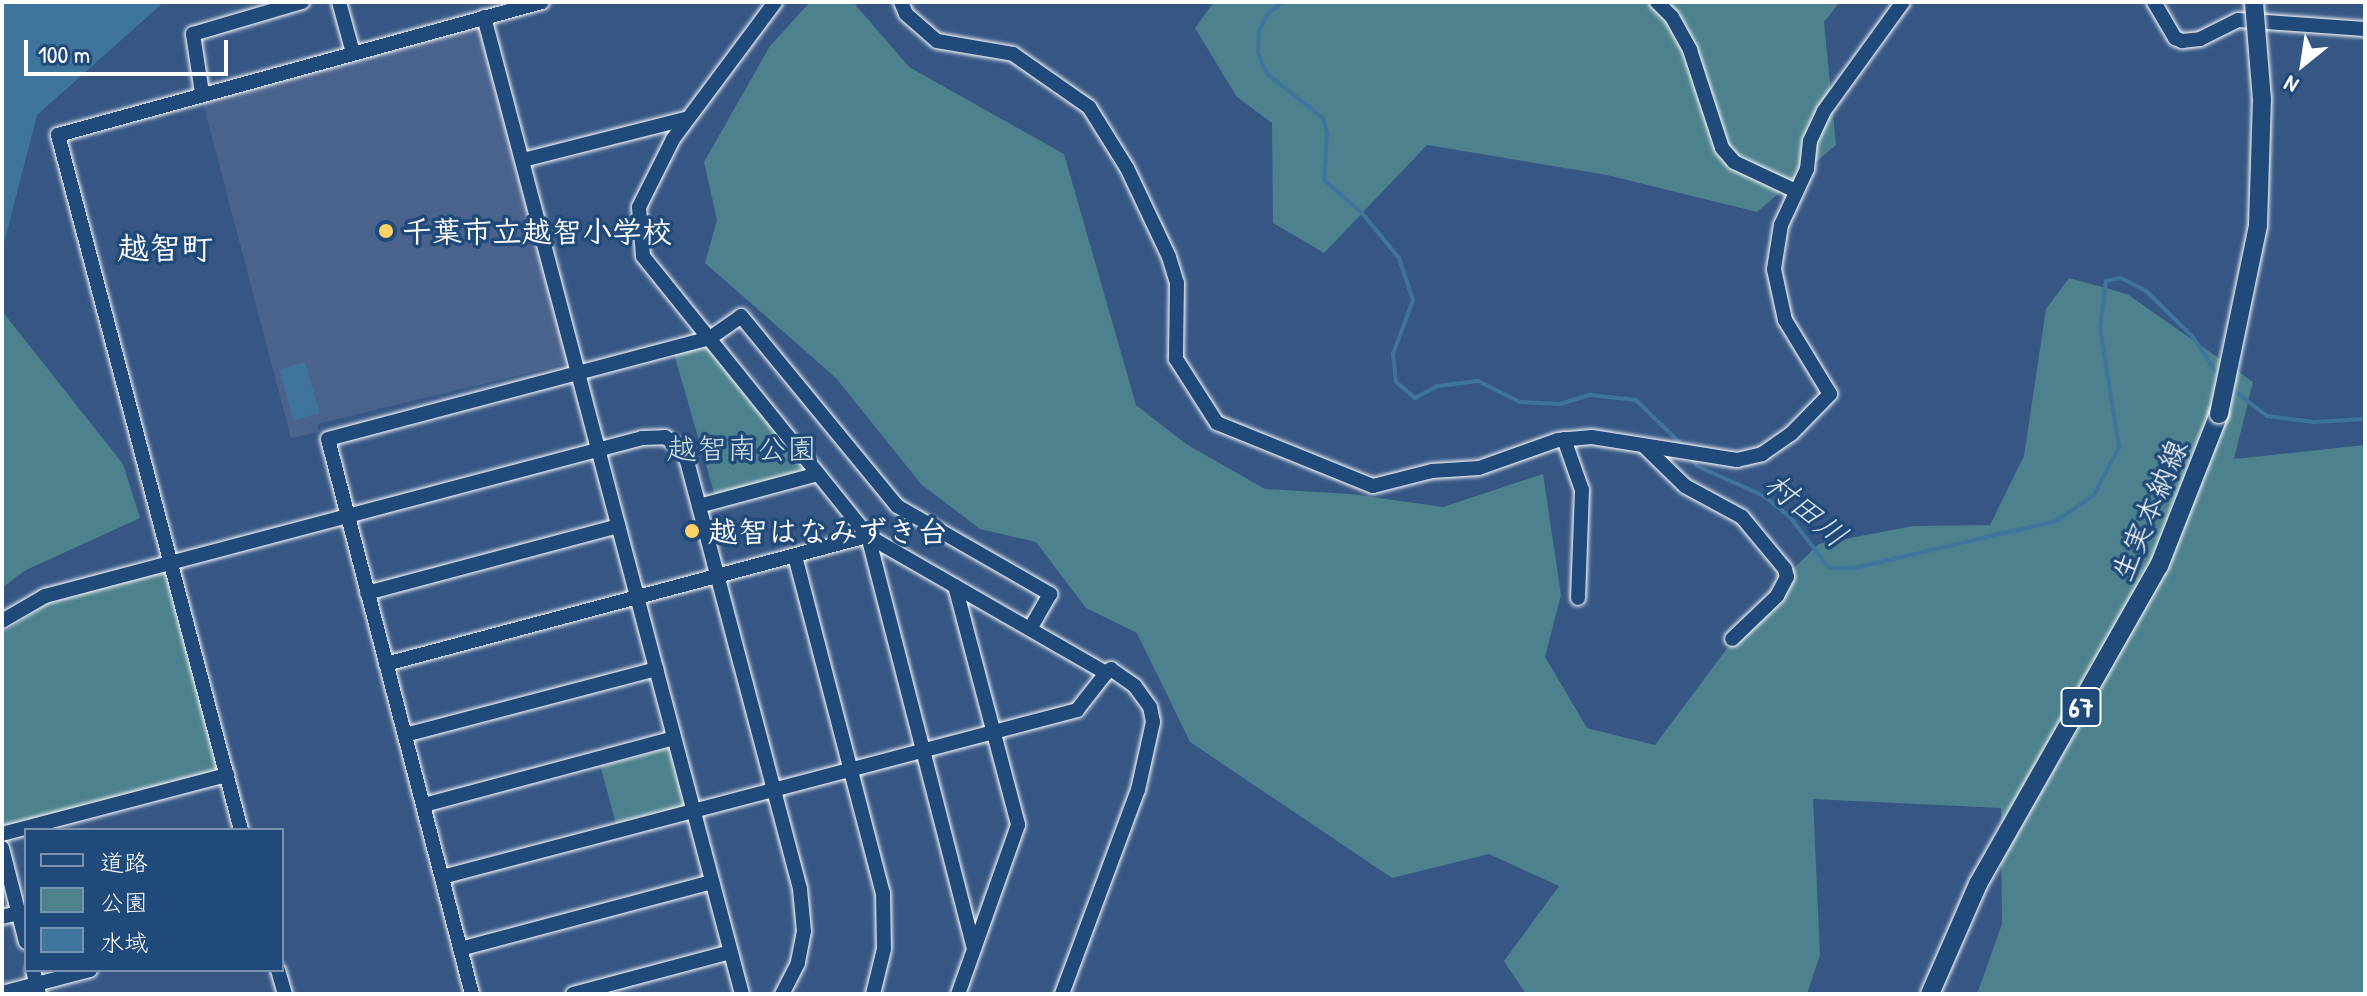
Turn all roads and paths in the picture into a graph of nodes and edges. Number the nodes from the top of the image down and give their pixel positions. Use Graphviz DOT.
graph roads {
  1 [pos="302,2"];
  2 [pos="339,2"];
  3 [pos="542,2"];
  4 [pos="775,2"];
  5 [pos="901,2"];
  6 [pos="1657,2"];
  7 [pos="1903,2"];
  8 [pos="2154,2"];
  9 [pos="2254,2"];
  10 [pos="484,17"];
  11 [pos="2365,29"];
  12 [pos="353,53"];
  13 [pos="202,93"];
  14 [pos="685,119"];
  15 [pos="523,160"];
  16 [pos="1796,191"];
  17 [pos="710,338"];
  18 [pos="578,374"];
  19 [pos="1564,439"];
  20 [pos="1650,447"];
  21 [pos="598,450"];
  22 [pos="818,474"];
  23 [pos="699,506"];
  24 [pos="346,516"];
  25 [pos="618,526"];
  26 [pos="868,536"];
  27 [pos="795,556"];
  28 [pos="171,563"];
  29 [pos="718,578"];
  30 [pos="955,586"];
  31 [pos="367,593"];
  32 [pos="637,598"];
  33 [pos="1578,598"];
  34 [pos="2,621"];
  35 [pos="1030,629"];
  36 [pos="1732,639"];
  37 [pos="386,664"];
  38 [pos="656,669"];
  39 [pos="1106,673"];
  40 [pos="994,731"];
  41 [pos="405,735"];
  42 [pos="674,738"];
  43 [pos="923,750"];
  44 [pos="852,769"];
  45 [pos="227,775"];
  46 [pos="774,790"];
  47 [pos="424,805"];
  48 [pos="693,811"];
  49 [pos="24,828"];
  50 [pos="25,828"];
  51 [pos="240,828"];
  52 [pos="2,834"];
  53 [pos="2,848"];
  54 [pos="442,877"];
  55 [pos="712,882"];
  56 [pos="18,913"];
  57 [pos="2,917"];
  58 [pos="24,935"];
  59 [pos="460,949"];
  60 [pos="974,949"];
  61 [pos="731,952"];
  62 [pos="82,972"];
  63 [pos="279,972"];
  64 [pos="36,983"];
  65 [pos="2,993"];
  66 [pos="285,994"];
  67 [pos="472,994"];
  68 [pos="573,994"];
  69 [pos="742,994"];
  70 [pos="782,994"];
  71 [pos="873,994"];
  72 [pos="958,994"];
  73 [pos="1062,994"];
  74 [pos="1930,994"];
  1 -- 13 [label="street"];
  2 -- 12 [label="street"];
  3 -- 10 [label="street"];
  4 -- 14 [label="street"];
  5 -- 19 [label="street"];
  6 -- 16 [label="street"];
  7 -- 16 [label="street"];
  8 -- 11 [label="street"];
  9 -- 74 [label="main road, 生実本納線 / 67, bridge"];
  10 -- 12 [label="street"];
  10 -- 15 [label="street"];
  12 -- 13 [label="street"];
  13 -- 28 [label="street"];
  14 -- 15 [label="street"];
  14 -- 17 [label="street"];
  15 -- 18 [label="street"];
  16 -- 20 [label="street"];
  17 -- 18 [label="street"];
  17 -- 22 [label="street"];
  17 -- 35 [label="street"];
  18 -- 21 [label="street"];
  18 -- 24 [label="street"];
  19 -- 20 [label="street"];
  19 -- 33 [label="street"];
  20 -- 36 [label="street"];
  21 -- 23 [label="street"];
  21 -- 24 [label="street"];
  21 -- 25 [label="street"];
  22 -- 23 [label="street"];
  22 -- 26 [label="street"];
  23 -- 29 [label="street"];
  24 -- 28 [label="street"];
  24 -- 31 [label="street"];
  25 -- 31 [label="street"];
  25 -- 32 [label="street"];
  26 -- 27 [label="street"];
  26 -- 30 [label="street"];
  26 -- 43 [label="street"];
  27 -- 29 [label="street"];
  27 -- 44 [label="street"];
  28 -- 34 [label="street"];
  28 -- 45 [label="street"];
  29 -- 32 [label="street"];
  29 -- 46 [label="street"];
  30 -- 35 [label="street"];
  30 -- 40 [label="street"];
  31 -- 37 [label="street"];
  32 -- 37 [label="street"];
  32 -- 38 [label="street"];
  35 -- 39 [label="street"];
  37 -- 41 [label="street"];
  38 -- 41 [label="street"];
  38 -- 42 [label="street"];
  39 -- 40 [label="street"];
  39 -- 73 [label="street"];
  40 -- 43 [label="street"];
  40 -- 60 [label="street"];
  41 -- 47 [label="street"];
  42 -- 47 [label="street"];
  42 -- 48 [label="street"];
  43 -- 44 [label="street"];
  43 -- 60 [label="street"];
  44 -- 46 [label="street"];
  44 -- 71 [label="street"];
  45 -- 50 [label="street"];
  45 -- 51 [label="street"];
  46 -- 48 [label="street"];
  46 -- 70 [label="street"];
  47 -- 54 [label="street"];
  48 -- 54 [label="street"];
  48 -- 55 [label="street"];
  49 -- 52 [label="street"];
  53 -- 56 [label="street"];
  54 -- 59 [label="street"];
  55 -- 59 [label="street"];
  55 -- 61 [label="street"];
  56 -- 57 [label="street"];
  56 -- 58 [label="street"];
  59 -- 67 [label="street"];
  60 -- 72 [label="street"];
  61 -- 68 [label="street"];
  61 -- 69 [label="street"];
  62 -- 64 [label="street"];
  63 -- 66 [label="street"];
  64 -- 65 [label="street"];
}
